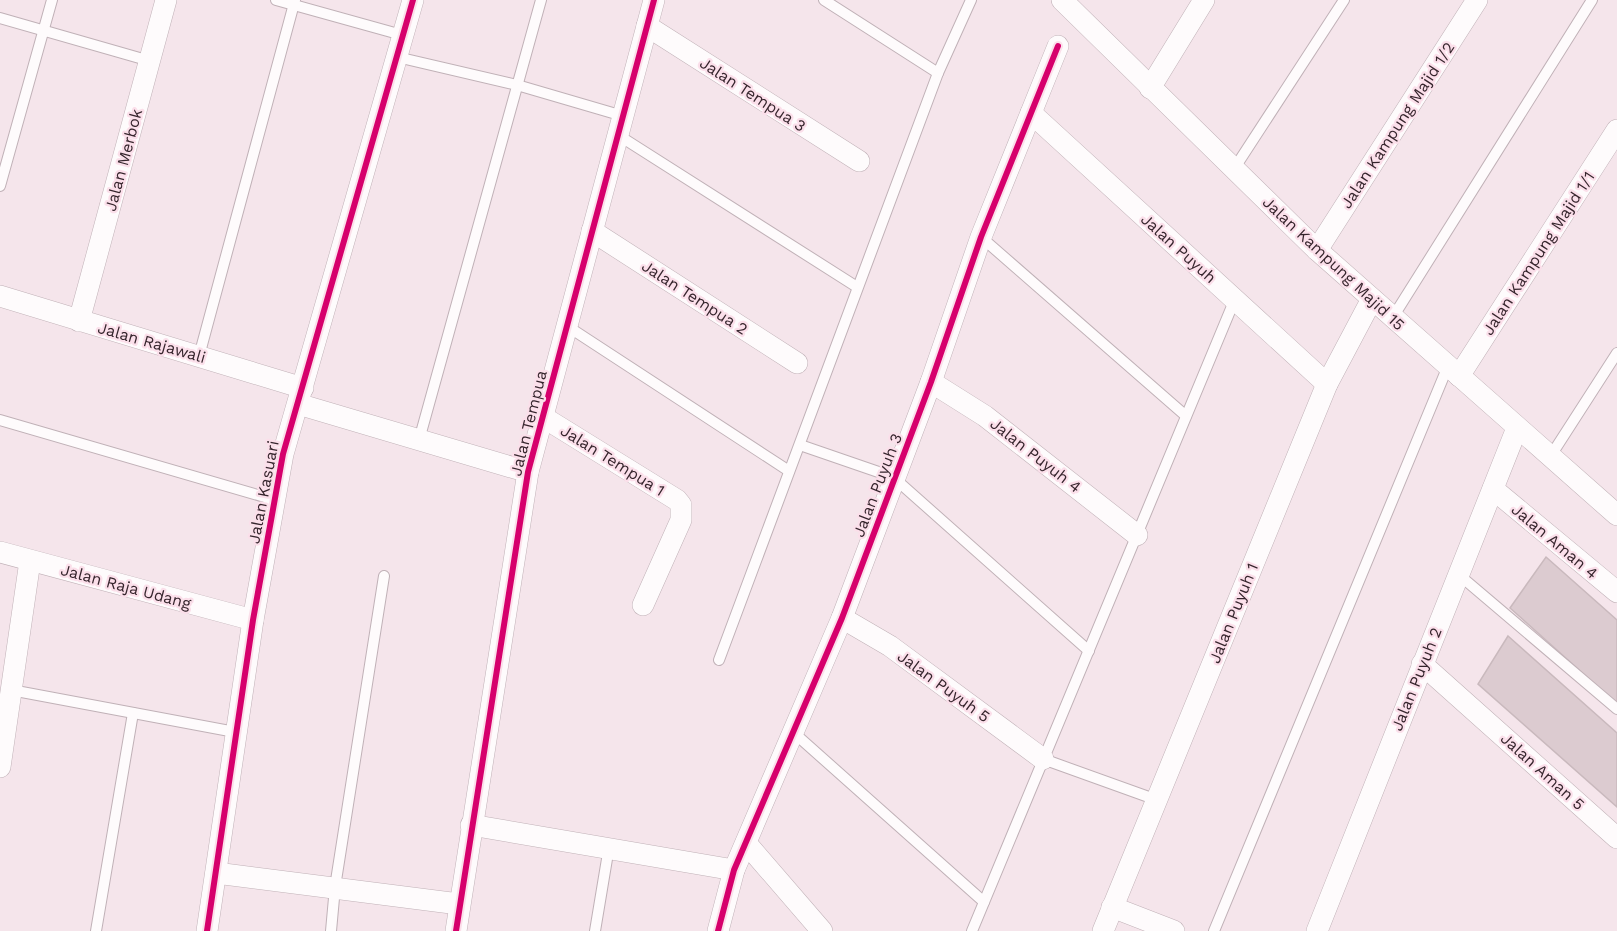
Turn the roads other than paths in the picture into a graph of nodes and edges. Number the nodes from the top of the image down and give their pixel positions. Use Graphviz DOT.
graph roads {
  1 [pos="52,0"];
  2 [pos="166,0"];
  3 [pos="276,0"];
  4 [pos="413,0"];
  5 [pos="542,0"];
  6 [pos="654,0"];
  7 [pos="824,0"];
  8 [pos="971,0"];
  9 [pos="1062,0"];
  10 [pos="1204,0"];
  11 [pos="1344,0"];
  12 [pos="1477,0"];
  13 [pos="1592,0"];
  14 [pos="295,2"];
  15 [pos="0,18"];
  16 [pos="647,26"];
  17 [pos="43,30"];
  18 [pos="402,35"];
  19 [pos="1058,46"];
  20 [pos="397,57"];
  21 [pos="150,61"];
  22 [pos="938,73"];
  23 [pos="517,85"];
  24 [pos="1150,88"];
  25 [pos="1031,113"];
  26 [pos="620,125"];
  27 [pos="1617,130"];
  28 [pos="859,161"];
  29 [pos="1234,169"];
  30 [pos="0,186"];
  31 [pos="592,231"];
  32 [pos="981,237"];
  33 [pos="1317,250"];
  34 [pos="857,287"];
  35 [pos="0,296"];
  36 [pos="1235,298"];
  37 [pos="1372,299"];
  38 [pos="1393,317"];
  39 [pos="79,321"];
  40 [pos="567,326"];
  41 [pos="1617,353"];
  42 [pos="199,356"];
  43 [pos="797,363"];
  44 [pos="1453,371"];
  45 [pos="931,382"];
  46 [pos="1327,384"];
  47 [pos="301,396"];
  48 [pos="1186,416"];
  49 [pos="543,417"];
  50 [pos="0,420"];
  51 [pos="1517,428"];
  52 [pos="419,440"];
  53 [pos="800,445"];
  54 [pos="1550,457"];
  55 [pos="789,471"];
  56 [pos="528,472"];
  57 [pos="893,477"];
  58 [pos="1493,489"];
  59 [pos="275,500"];
  60 [pos="1617,515"];
  61 [pos="1137,535"];
  62 [pos="0,552"];
  63 [pos="30,561"];
  64 [pos="1458,574"];
  65 [pos="384,576"];
  66 [pos="1617,592"];
  67 [pos="643,605"];
  68 [pos="842,618"];
  69 [pos="253,620"];
  70 [pos="1089,651"];
  71 [pos="719,660"];
  72 [pos="1422,664"];
  73 [pos="11,690"];
  74 [pos="1617,709"];
  75 [pos="133,713"];
  76 [pos="235,732"];
  77 [pos="793,732"];
  78 [pos="1044,759"];
  79 [pos="0,767"];
  80 [pos="1157,800"];
  81 [pos="471,825"];
  82 [pos="1617,838"];
  83 [pos="746,843"];
  84 [pos="609,847"];
  85 [pos="734,870"];
  86 [pos="216,873"];
  87 [pos="335,887"];
  88 [pos="984,902"];
  89 [pos="459,904"];
  90 [pos="1112,907"];
  91 [pos="96,931"];
  92 [pos="207,931"];
  93 [pos="331,931"];
  94 [pos="456,931"];
  95 [pos="595,931"];
  96 [pos="718,931"];
  97 [pos="822,931"];
  98 [pos="972,931"];
  99 [pos="1103,931"];
  100 [pos="1174,931"];
  101 [pos="1214,931"];
  102 [pos="1317,931"];
  1 -- 17 [label="lane"];
  2 -- 21 [label="street, Jalan Merbok"];
  3 -- 14 [label="lane"];
  4 -- 18 [label="street, Jalan Kasuari"];
  5 -- 23 [label="lane"];
  6 -- 16 [label="street, Jalan Tempua"];
  7 -- 22 [label="lane"];
  8 -- 22 [label="lane"];
  9 -- 24 [label="street, Jalan Kampung Majid 15"];
  10 -- 24 [label="street"];
  11 -- 29 [label="lane"];
  12 -- 33 [label="street, Jalan Kampung Majid 1/2"];
  13 -- 38 [label="lane"];
  14 -- 18 [label="lane"];
  14 -- 42 [label="lane"];
  15 -- 17 [label="lane"];
  16 -- 26 [label="street, Jalan Tempua"];
  16 -- 28 [label="street, Jalan Tempua 3"];
  17 -- 21 [label="lane"];
  17 -- 30 [label="lane"];
  18 -- 20 [label="street, Jalan Kasuari"];
  19 -- 25 [label="street, Jalan Puyuh 3"];
  20 -- 23 [label="lane"];
  20 -- 47 [label="street, Jalan Kasuari"];
  21 -- 39 [label="street, Jalan Merbok"];
  22 -- 34 [label="lane"];
  23 -- 26 [label="lane"];
  23 -- 52 [label="lane"];
  24 -- 29 [label="street, Jalan Kampung Majid 15"];
  25 -- 32 [label="street, Jalan Puyuh 3"];
  25 -- 36 [label="street, Jalan Puyuh"];
  26 -- 31 [label="street, Jalan Tempua"];
  26 -- 34 [label="lane"];
  27 -- 44 [label="street, Jalan Kampung Majid 1/1"];
  29 -- 33 [label="street, Jalan Kampung Majid 15"];
  31 -- 40 [label="street, Jalan Tempua"];
  31 -- 43 [label="street, Jalan Tempua 2"];
  32 -- 45 [label="street, Jalan Puyuh 3"];
  32 -- 48 [label="lane"];
  33 -- 37 [label="street, Jalan Kampung Majid 15"];
  34 -- 53 [label="lane"];
  35 -- 39 [label="street, Jalan Rajawali"];
  36 -- 46 [label="street, Jalan Puyuh"];
  36 -- 48 [label="lane"];
  37 -- 38 [label="street, Jalan Kampung Majid 15"];
  37 -- 46 [label="street, Jalan Puyuh 1"];
  38 -- 44 [label="street, Jalan Kampung Majid 15"];
  39 -- 42 [label="street, Jalan Rajawali"];
  40 -- 49 [label="street, Jalan Tempua"];
  40 -- 55 [label="lane"];
  41 -- 54 [label="lane"];
  42 -- 47 [label="street, Jalan Rajawali"];
  44 -- 51 [label="street, Jalan Kampung Majid 15"];
  44 -- 101 [label="lane"];
  45 -- 57 [label="street, Jalan Puyuh 3"];
  45 -- 61 [label="street, Jalan Puyuh 4"];
  46 -- 80 [label="street, Jalan Puyuh 1"];
  47 -- 52 [label="street, Jalan Rajawali"];
  47 -- 59 [label="street, Jalan Kasuari"];
  48 -- 61 [label="lane"];
  49 -- 56 [label="street, Jalan Tempua"];
  49 -- 67 [label="street, Jalan Tempua 1"];
  50 -- 59 [label="lane"];
  51 -- 54 [label="street, Jalan Kampung Majid 15"];
  51 -- 58 [label="street, Jalan Puyuh 2"];
  52 -- 56 [label="street, Jalan Rajawali"];
  53 -- 55 [label="lane"];
  53 -- 57 [label="lane"];
  54 -- 60 [label="street, Jalan Kampung Majid 15"];
  55 -- 71 [label="lane"];
  56 -- 81 [label="street, Jalan Tempua"];
  57 -- 68 [label="street, Jalan Puyuh 3"];
  57 -- 70 [label="lane"];
  58 -- 64 [label="street, Jalan Puyuh 2"];
  58 -- 66 [label="street, Jalan Aman 4"];
  59 -- 69 [label="street, Jalan Kasuari"];
  61 -- 70 [label="lane"];
  62 -- 63 [label="street, Jalan Raja Udang"];
  63 -- 69 [label="street, Jalan Raja Udang"];
  63 -- 73 [label="street"];
  64 -- 72 [label="street, Jalan Puyuh 2"];
  64 -- 74 [label="lane"];
  65 -- 87 [label="lane"];
  68 -- 77 [label="street, Jalan Puyuh 3"];
  68 -- 78 [label="street, Jalan Puyuh 5"];
  69 -- 76 [label="street, Jalan Kasuari"];
  70 -- 78 [label="lane"];
  72 -- 82 [label="street, Jalan Aman 5"];
  72 -- 102 [label="street, Jalan Puyuh 2"];
  73 -- 75 [label="lane"];
  73 -- 79 [label="street"];
  75 -- 76 [label="lane"];
  75 -- 91 [label="lane"];
  76 -- 86 [label="street, Jalan Kasuari"];
  77 -- 83 [label="street, Jalan Puyuh 3"];
  77 -- 88 [label="lane"];
  78 -- 80 [label="lane"];
  78 -- 88 [label="lane"];
  80 -- 90 [label="street, Jalan Puyuh 1"];
  81 -- 84 [label="street"];
  81 -- 89 [label="street, Jalan Tempua"];
  83 -- 85 [label="street, Jalan Puyuh 3"];
  83 -- 97 [label="street"];
  84 -- 85 [label="street"];
  84 -- 95 [label="lane"];
  85 -- 96 [label="street, Jalan Puyuh 3"];
  86 -- 87 [label="street"];
  86 -- 92 [label="street, Jalan Kasuari"];
  87 -- 89 [label="street"];
  87 -- 93 [label="lane"];
  88 -- 98 [label="lane"];
  89 -- 94 [label="street, Jalan Tempua"];
  90 -- 99 [label="street, Jalan Puyuh 1"];
  90 -- 100 [label="street"];
}
